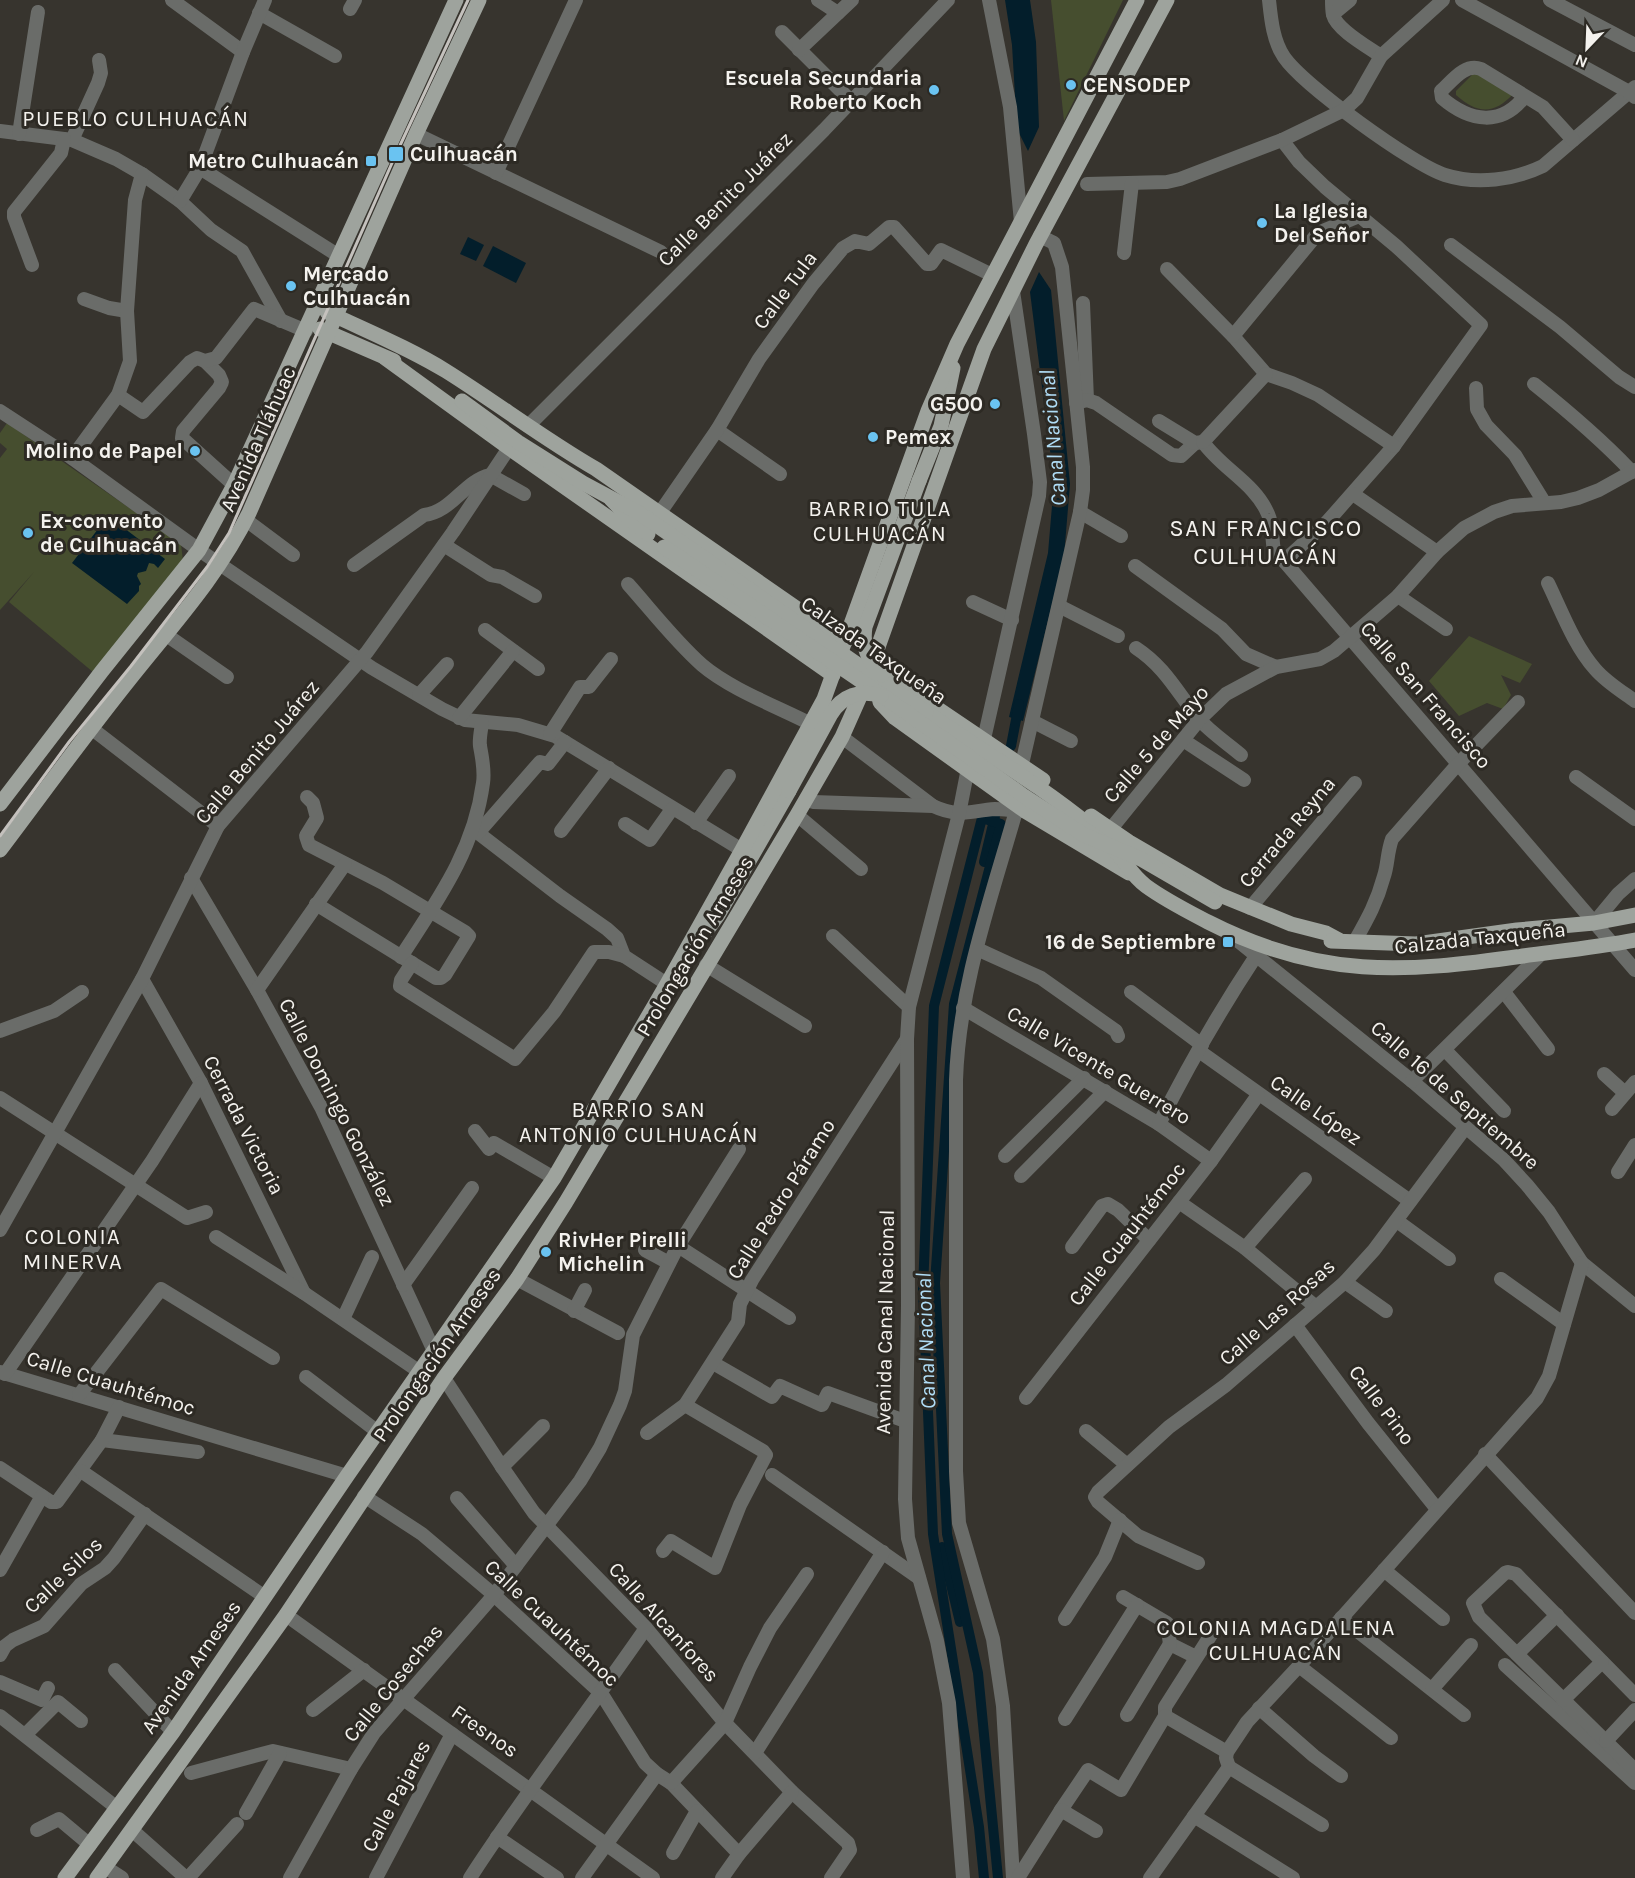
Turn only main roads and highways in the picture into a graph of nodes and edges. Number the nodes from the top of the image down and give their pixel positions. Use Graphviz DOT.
graph roads {
  1 [pos="479,0"];
  2 [pos="1137,0"];
  3 [pos="1167,0"];
  4 [pos="452,6"];
  5 [pos="469,23"];
  6 [pos="316,306"];
  7 [pos="336,316"];
  8 [pos="307,328"];
  9 [pos="328,333"];
  10 [pos="957,344"];
  11 [pos="385,358"];
  12 [pos="558,447"];
  13 [pos="810,618"];
  14 [pos="844,642"];
  15 [pos="794,648"];
  16 [pos="872,661"];
  17 [pos="833,675"];
  18 [pos="862,692"];
  19 [pos="916,693"];
  20 [pos="886,698"];
  21 [pos="926,712"];
  22 [pos="896,718"];
  23 [pos="0,804"];
  24 [pos="0,850"];
  25 [pos="1135,876"];
  26 [pos="1635,915"];
  27 [pos="1517,930"];
  28 [pos="1486,935"];
  29 [pos="1339,940"];
  30 [pos="1635,940"];
  31 [pos="1523,956"];
  32 [pos="1489,961"];
  33 [pos="677,966"];
  34 [pos="347,1476"];
  35 [pos="101,1872"];
  36 [pos="65,1878"];
  1 -- 5 [label="main road, Avenida Tláhuac"];
  2 -- 10 [label="main road, Prolongación Arneses"];
  3 -- 16 [label="main road, Prolongación Arneses"];
  4 -- 5 [label="main road"];
  4 -- 6 [label="main road, Avenida Tláhuac"];
  5 -- 7 [label="main road, Avenida Tláhuac"];
  6 -- 7 [label="main road, Calzada Taxqueña"];
  6 -- 8 [label="main road, Avenida Tláhuac"];
  7 -- 9 [label="main road, Avenida Tláhuac"];
  7 -- 12 [label="main road, Calzada Taxqueña"];
  8 -- 9 [label="main road, Calzada Taxqueña"];
  8 -- 23 [label="main road, Avenida Tláhuac"];
  9 -- 11 [label="main road, Calzada Taxqueña"];
  9 -- 24 [label="main road, Avenida Tláhuac"];
  10 -- 14 [label="main road, Prolongación Arneses"];
  10 -- 21 [label="main road, bridge"];
  11 -- 15 [label="main road, Calzada Taxqueña"];
  11 -- 21 [label="main road, Calzada Taxqueña, bridge"];
  12 -- 13 [label="main road, Calzada Taxqueña"];
  12 -- 20 [label="main road, Calzada Taxqueña, bridge"];
  13 -- 14 [label="main road, Calzada Taxqueña"];
  13 -- 15 [label="main road"];
  14 -- 17 [label="main road, Prolongación Arneses"];
  15 -- 17 [label="main road, Calzada Taxqueña"];
  16 -- 18 [label="main road, Prolongación Arneses"];
  16 -- 19 [label="main road, Calzada Taxqueña"];
  17 -- 33 [label="main road, Prolongación Arneses"];
  18 -- 22 [label="main road, Calzada Taxqueña"];
  18 -- 35 [label="main road, Prolongación Arneses"];
  19 -- 22 [label="main road"];
  19 -- 29 [label="main road, Calzada Taxqueña"];
  20 -- 29 [label="main road, Calzada Taxqueña, bridge"];
  20 -- 33 [label="main road, bridge"];
  21 -- 25 [label="main road, Calzada Taxqueña"];
  22 -- 25 [label="main road, Calzada Taxqueña"];
  25 -- 32 [label="main road, Calzada Taxqueña"];
  26 -- 27 [label="main road, Calzada Taxqueña"];
  27 -- 28 [label="main road, Calzada Taxqueña"];
  27 -- 31 [label="main road"];
  28 -- 29 [label="main road, Calzada Taxqueña"];
  28 -- 32 [label="main road"];
  30 -- 31 [label="main road, Calzada Taxqueña"];
  31 -- 32 [label="main road, Calzada Taxqueña"];
  33 -- 34 [label="main road, Prolongación Arneses"];
  34 -- 36 [label="main road, Avenida Arneses"];
}
